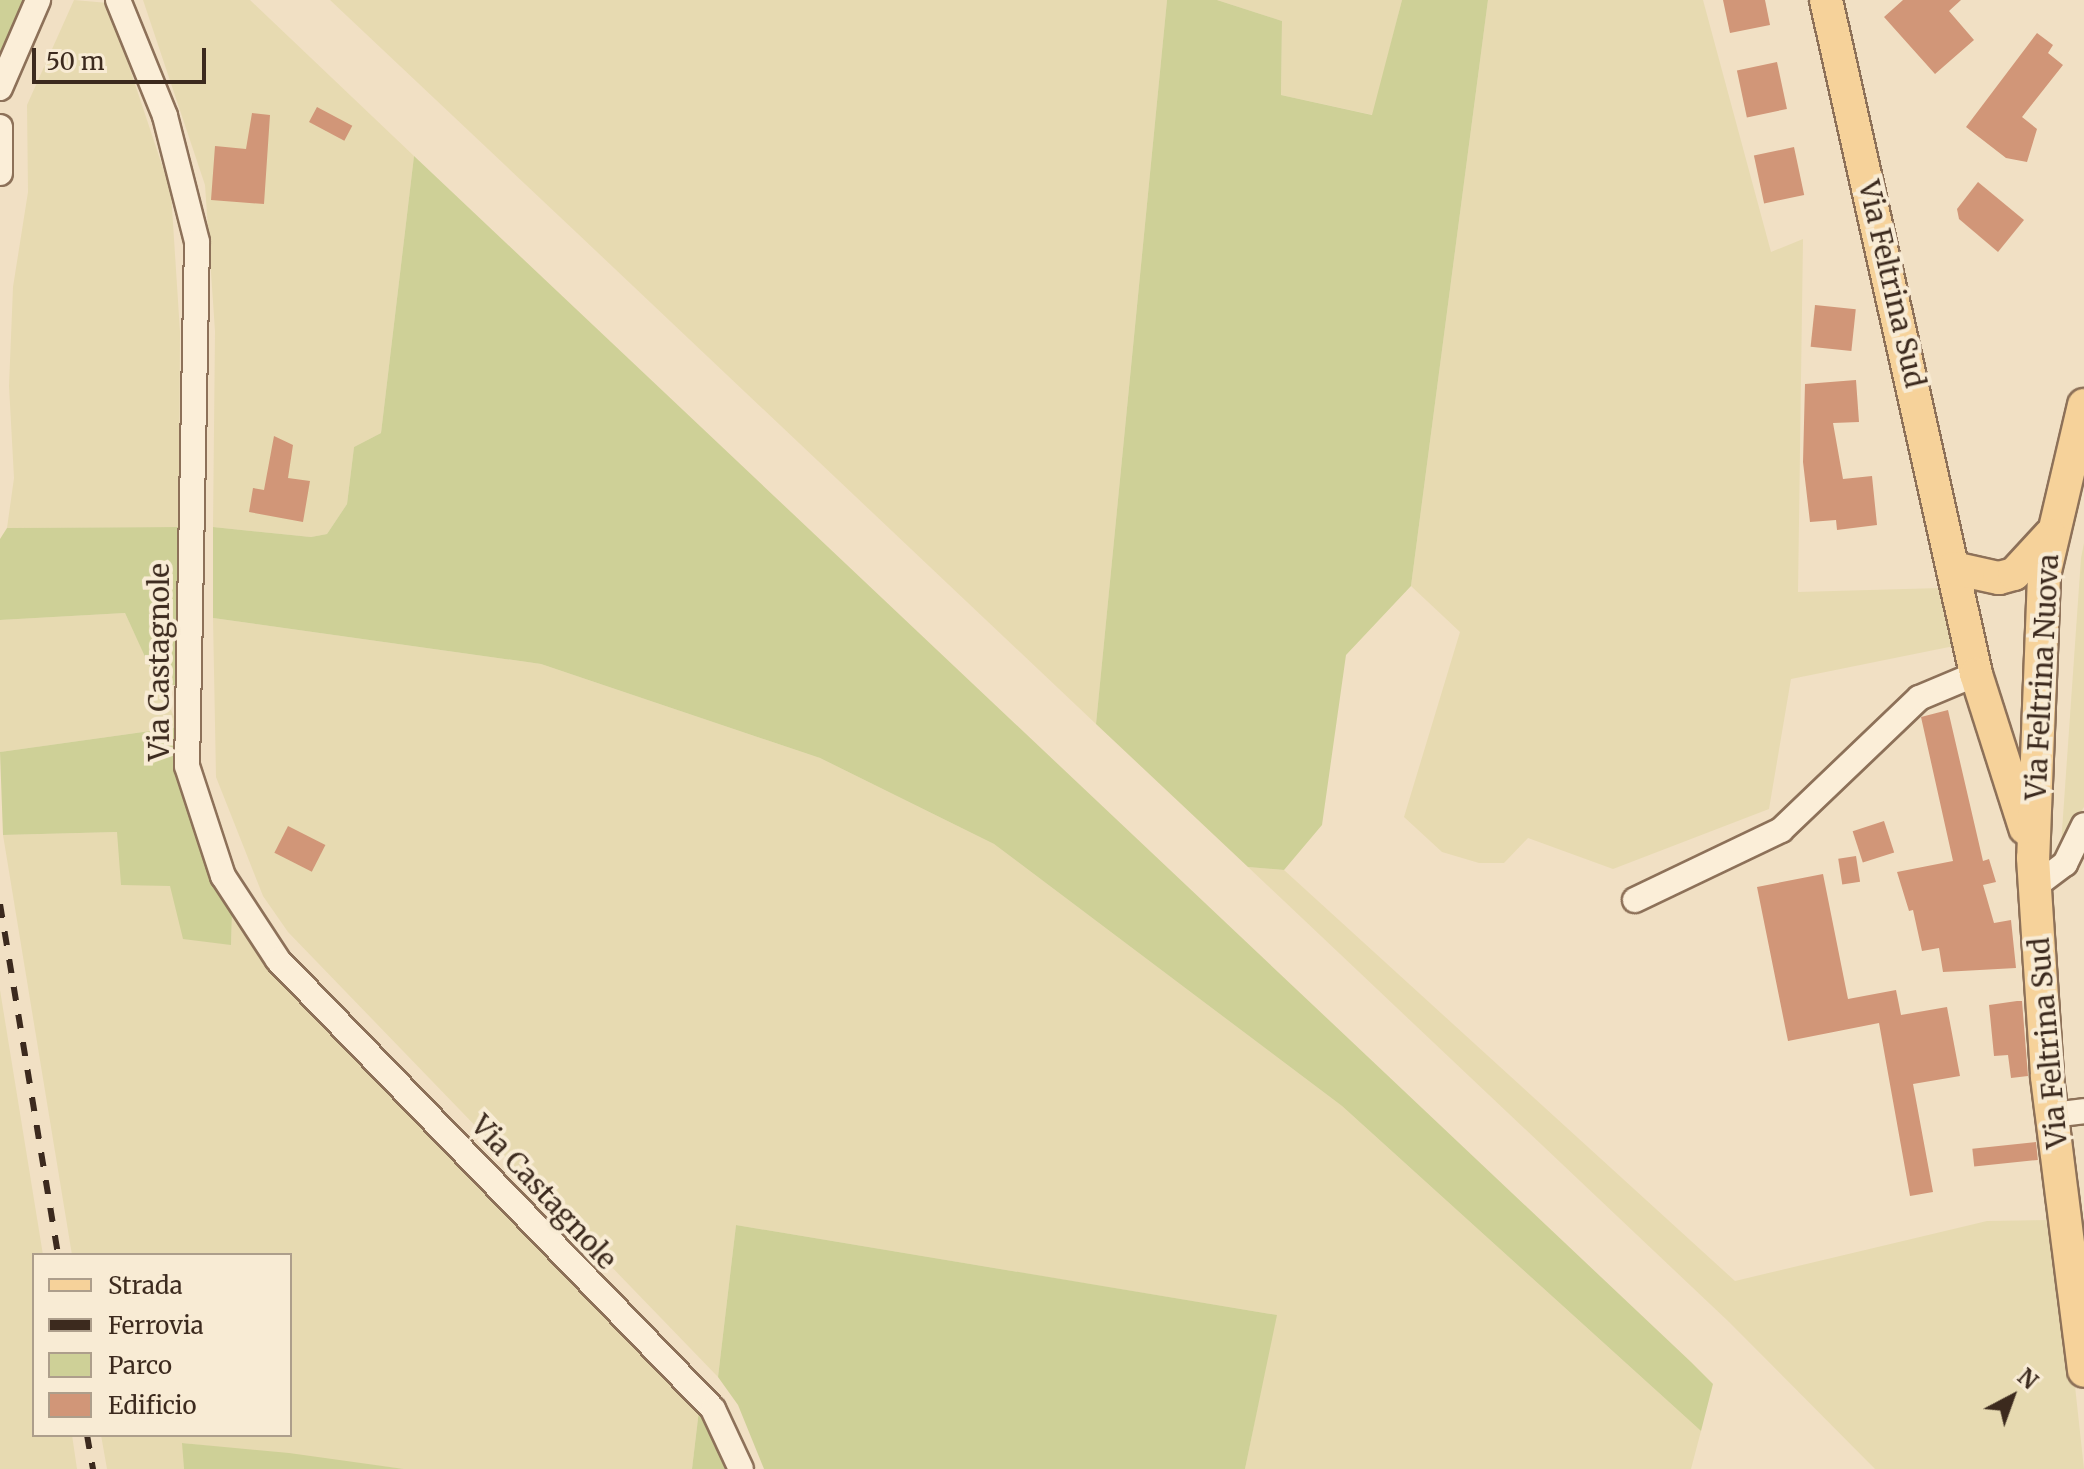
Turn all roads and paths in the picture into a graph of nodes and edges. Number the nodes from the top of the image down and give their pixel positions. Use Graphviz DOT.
graph roads {
  1 [pos="38,0"];
  2 [pos="118,0"];
  3 [pos="1826,0"];
  4 [pos="0,88"];
  5 [pos="0,127"];
  6 [pos="0,173"];
  7 [pos="2084,405"];
  8 [pos="2050,535"];
  9 [pos="1953,568"];
  10 [pos="1976,674"];
  11 [pos="2084,825"];
  12 [pos="2034,872"];
  13 [pos="1635,900"];
  14 [pos="2068,1113"];
  15 [pos="2073,1194"];
  16 [pos="2084,1371"];
  17 [pos="741,1469"];
  1 -- 4 [label="street"];
  2 -- 17 [label="street, Via Castagnole"];
  3 -- 9 [label="main road, Via Feltrina Sud"];
  5 -- 6 [label="street"];
  7 -- 8 [label="main road, Via Feltrina Nuova"];
  8 -- 9 [label="main road"];
  8 -- 12 [label="main road, Via Feltrina Nuova"];
  9 -- 10 [label="main road, Via Feltrina Sud"];
  10 -- 12 [label="main road, Via Feltrina Sud"];
  10 -- 13 [label="street"];
  11 -- 12 [label="street"];
  12 -- 14 [label="main road, Via Feltrina Sud"];
  14 -- 15 [label="main road, Via Feltrina Sud"];
  15 -- 16 [label="main road, Via Feltrina Sud"];
}
